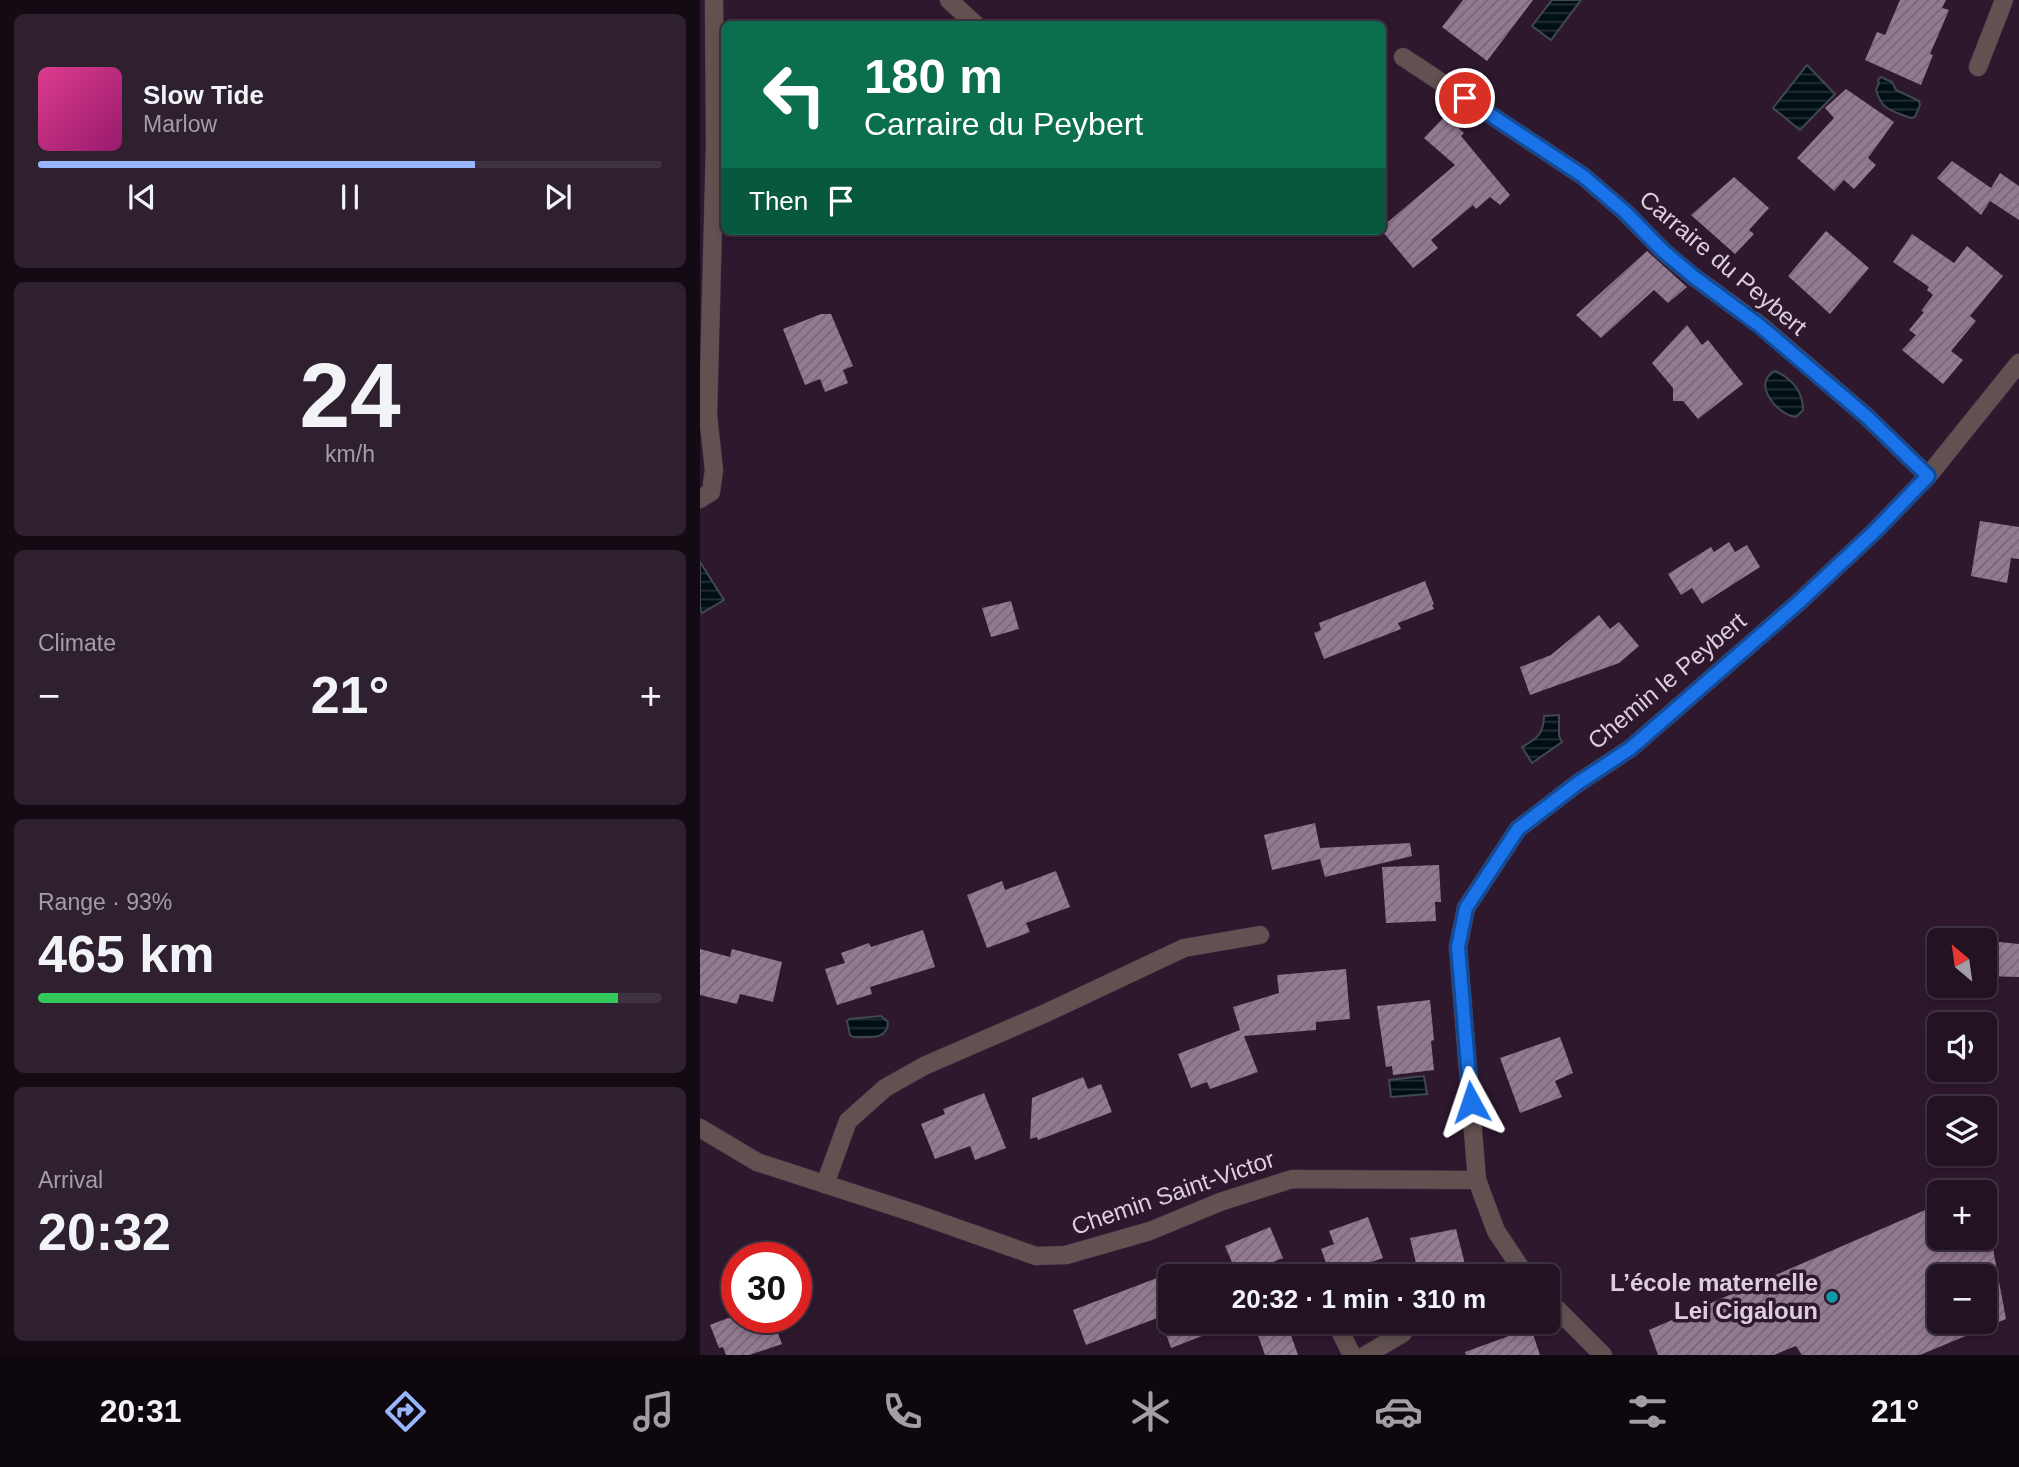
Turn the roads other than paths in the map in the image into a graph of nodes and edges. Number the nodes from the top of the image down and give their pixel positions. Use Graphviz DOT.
graph roads {
  1 [pos="715,0"];
  2 [pos="949,0"];
  3 [pos="2004,0"];
  4 [pos="972,21"];
  5 [pos="1403,57"];
  6 [pos="1978,67"];
  7 [pos="2017,369"];
  8 [pos="1928,476"];
  9 [pos="700,499"];
  10 [pos="1260,935"];
  11 [pos="700,1128"];
  12 [pos="1477,1180"];
  13 [pos="825,1184"];
  14 [pos="1518,1264"];
  15 [pos="1560,1312"];
  16 [pos="1342,1334"];
  17 [pos="1402,1334"];
  18 [pos="1352,1355"];
  19 [pos="1366,1355"];
  20 [pos="1603,1355"];
  1 -- 9 [label="street"];
  2 -- 4 [label="street"];
  3 -- 6 [label="street"];
  5 -- 8 [label="street, Carraire du Peybert"];
  7 -- 8 [label="street, Chemin le Peybert"];
  8 -- 12 [label="street, Chemin le Peybert"];
  10 -- 13 [label="street"];
  11 -- 13 [label="street, Chemin Saint-Victor"];
  12 -- 13 [label="street, Chemin Saint-Victor"];
  12 -- 14 [label="street, Chemin le Peybert"];
  15 -- 20 [label="street"];
  16 -- 18 [label="street"];
  17 -- 19 [label="street"];
}
